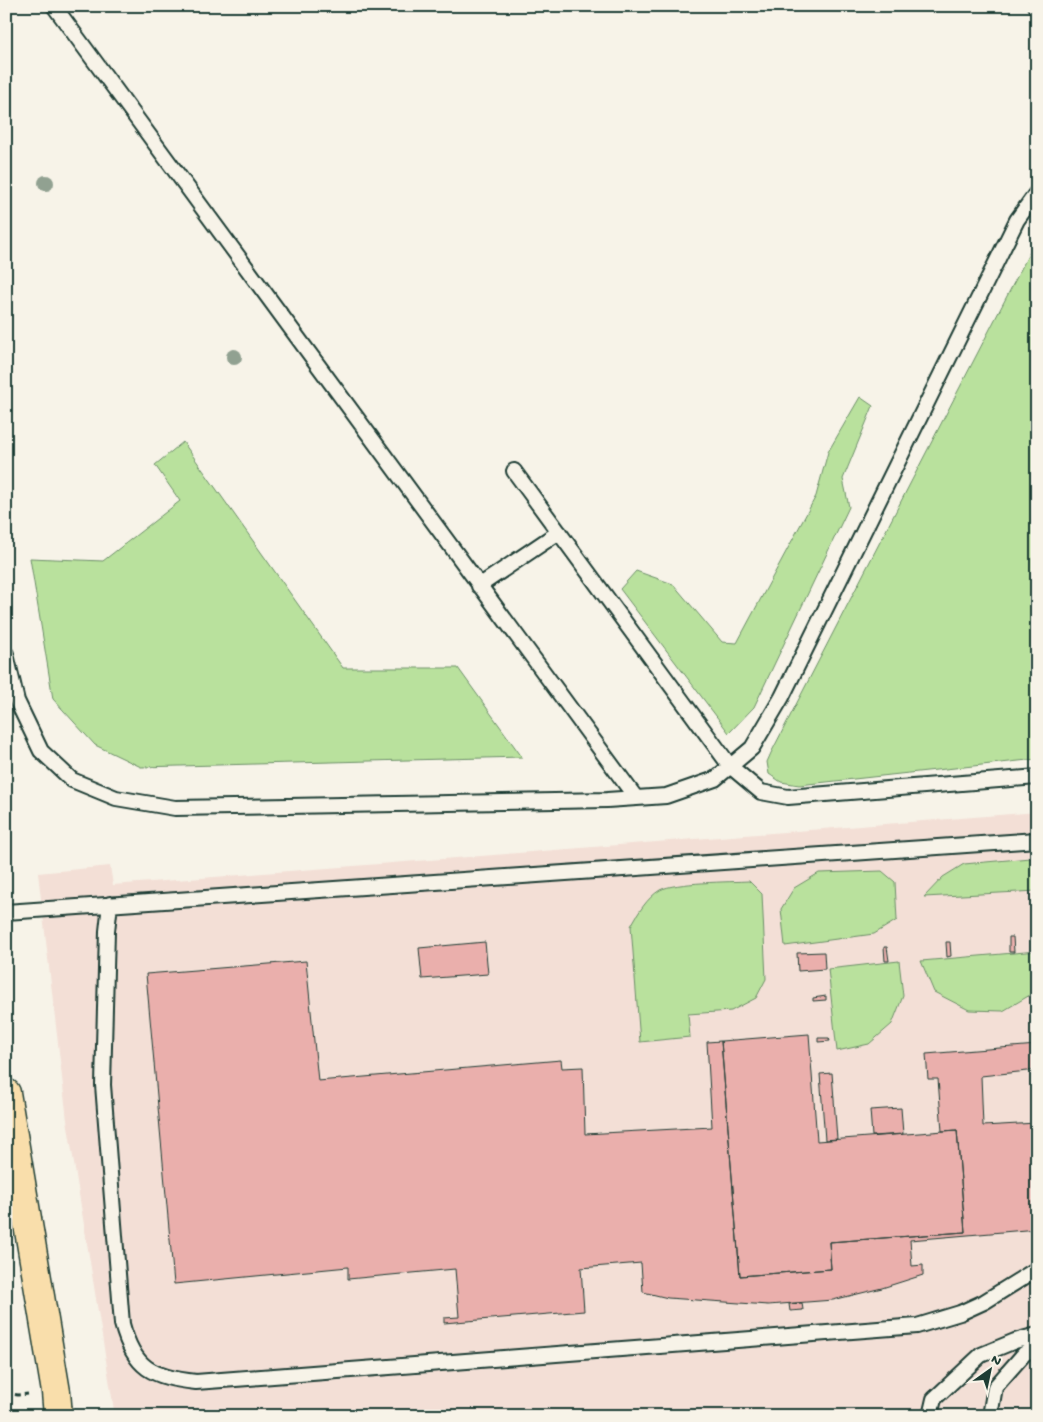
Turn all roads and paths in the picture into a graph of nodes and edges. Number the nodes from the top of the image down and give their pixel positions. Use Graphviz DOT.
graph roads {
  1 [pos="54,6"];
  2 [pos="1037,192"];
  3 [pos="514,471"];
  4 [pos="559,532"];
  5 [pos="479,586"];
  6 [pos="6,654"];
  7 [pos="730,766"];
  8 [pos="1037,777"];
  9 [pos="636,798"];
  10 [pos="1037,840"];
  11 [pos="110,904"];
  12 [pos="6,912"];
  13 [pos="6,1093"];
  14 [pos="1037,1269"];
  15 [pos="1037,1335"];
  16 [pos="1037,1346"];
  17 [pos="6,1393"];
  18 [pos="34,1393"];
  19 [pos="58,1416"];
  20 [pos="930,1416"];
  21 [pos="990,1416"];
  1 -- 5 [label="lane"];
  2 -- 7 [label="lane"];
  3 -- 4 [label="lane"];
  4 -- 5 [label="lane"];
  4 -- 7 [label="lane"];
  5 -- 9 [label="lane"];
  6 -- 9 [label="lane"];
  7 -- 8 [label="lane"];
  7 -- 9 [label="lane"];
  10 -- 11 [label="lane"];
  11 -- 12 [label="lane"];
  11 -- 14 [label="lane"];
  13 -- 19 [label="main road"];
  15 -- 20 [label="lane"];
  16 -- 21 [label="lane"];
  17 -- 18 [label="path"];
}
